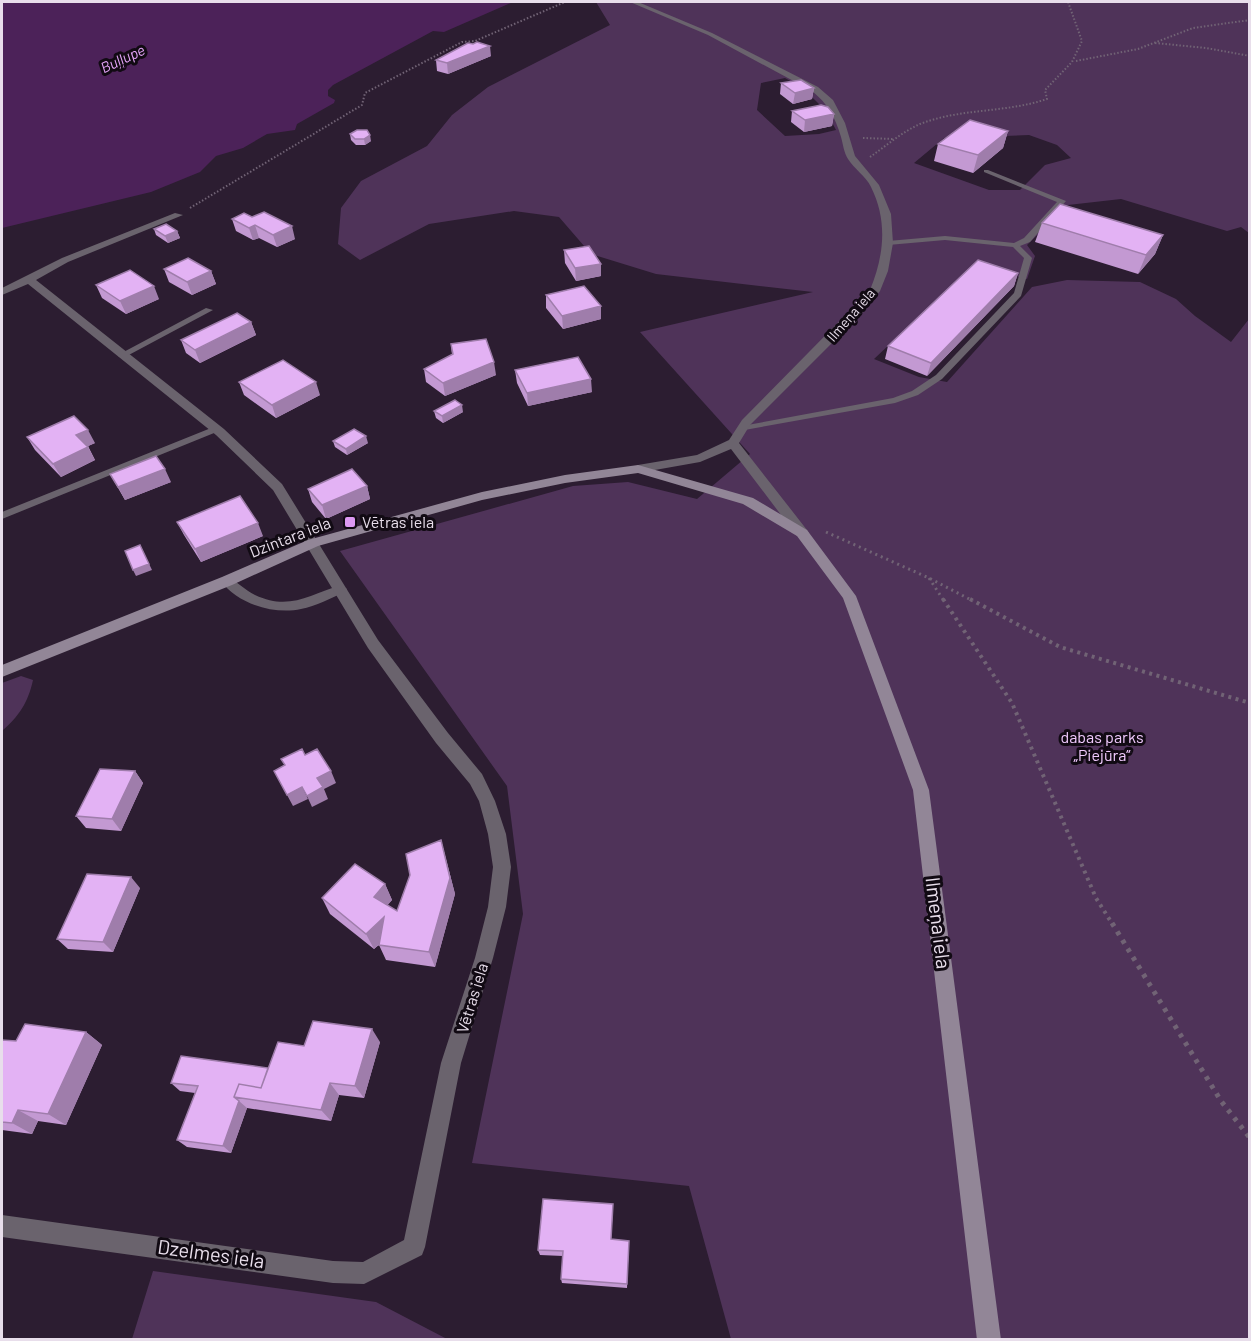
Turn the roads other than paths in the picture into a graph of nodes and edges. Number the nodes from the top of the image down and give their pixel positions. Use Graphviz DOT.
graph roads {
  1 [pos="633,2"];
  2 [pos="986,171"];
  3 [pos="178,215"];
  4 [pos="888,243"];
  5 [pos="1015,245"];
  6 [pos="29,280"];
  7 [pos="2,292"];
  8 [pos="208,310"];
  9 [pos="122,355"];
  10 [pos="216,429"];
  11 [pos="742,429"];
  12 [pos="733,443"];
  13 [pos="638,469"];
  14 [pos="2,516"];
  15 [pos="802,532"];
  16 [pos="313,543"];
  17 [pos="227,581"];
  18 [pos="341,589"];
  19 [pos="2,671"];
  20 [pos="2,1226"];
  21 [pos="414,1247"];
  22 [pos="989,1340"];
  1 -- 4 [label="street, Ilmeņa iela"];
  2 -- 5 [label="lane"];
  3 -- 6 [label="street"];
  4 -- 5 [label="lane"];
  4 -- 11 [label="street, Ilmeņa iela"];
  5 -- 11 [label="lane"];
  6 -- 7 [label="street"];
  6 -- 9 [label="street, Vētras iela"];
  8 -- 9 [label="lane"];
  9 -- 10 [label="street, Vētras iela"];
  10 -- 14 [label="lane"];
  10 -- 16 [label="street, Vētras iela"];
  11 -- 12 [label="street, Ilmeņa iela"];
  12 -- 13 [label="street"];
  12 -- 15 [label="street, Ilmeņa iela"];
  13 -- 15 [label="street, Ilmeņa iela"];
  13 -- 16 [label="street, Dzintara iela"];
  15 -- 22 [label="street, Ilmeņa iela"];
  16 -- 17 [label="street, Dzintara iela"];
  16 -- 18 [label="street, Vētras iela"];
  17 -- 18 [label="lane"];
  17 -- 19 [label="street, Dzintara iela"];
  18 -- 21 [label="street, Vētras iela"];
  20 -- 21 [label="street, Dzelmes iela"];
}
